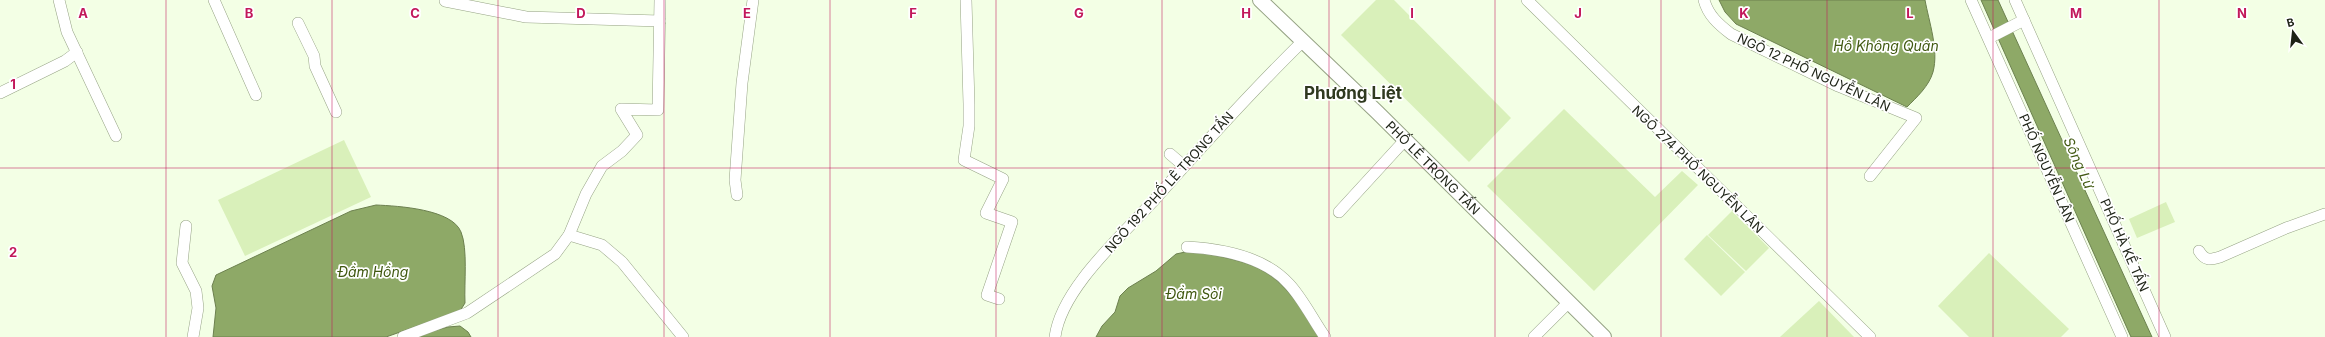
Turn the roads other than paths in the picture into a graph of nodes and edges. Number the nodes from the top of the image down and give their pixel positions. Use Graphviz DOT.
graph roads {
  1 [pos="59,0"];
  2 [pos="214,0"];
  3 [pos="660,0"];
  4 [pos="753,0"];
  5 [pos="966,0"];
  6 [pos="1260,0"];
  7 [pos="1527,0"];
  8 [pos="1704,0"];
  9 [pos="1971,0"];
  10 [pos="2015,0"];
  11 [pos="445,1"];
  12 [pos="660,21"];
  13 [pos="2021,21"];
  14 [pos="298,23"];
  15 [pos="1991,37"];
  16 [pos="1303,41"];
  17 [pos="77,52"];
  18 [pos="0,93"];
  19 [pos="256,95"];
  20 [pos="336,112"];
  21 [pos="116,136"];
  22 [pos="1405,140"];
  23 [pos="1170,154"];
  24 [pos="1184,166"];
  25 [pos="1870,176"];
  26 [pos="737,195"];
  27 [pos="1339,212"];
  28 [pos="2325,214"];
  29 [pos="186,226"];
  30 [pos="568,235"];
  31 [pos="1188,247"];
  32 [pos="2198,251"];
  33 [pos="999,299"];
  34 [pos="1569,302"];
  35 [pos="194,337"];
  36 [pos="403,337"];
  37 [pos="683,337"];
  38 [pos="1055,337"];
  39 [pos="1325,337"];
  40 [pos="1534,337"];
  41 [pos="1604,337"];
  42 [pos="1870,337"];
  43 [pos="2122,337"];
  44 [pos="2165,337"];
  1 -- 17 [label="street"];
  2 -- 19 [label="street"];
  3 -- 12 [label="street"];
  4 -- 26 [label="street"];
  5 -- 33 [label="street"];
  6 -- 16 [label="main road, PHỐ LÊ TRỌNG TẤN"];
  7 -- 42 [label="street, NGÕ 274 PHỐ NGUYỄN LÂN"];
  8 -- 25 [label="street, NGÕ 12 PHỐ NGUYỄN LÂN"];
  9 -- 15 [label="street, PHỐ NGUYỄN LÂN"];
  10 -- 13 [label="street, PHỐ HÀ KẾ TẤN"];
  11 -- 12 [label="street"];
  12 -- 30 [label="street"];
  13 -- 15 [label="street"];
  13 -- 44 [label="street, PHỐ HÀ KẾ TẤN"];
  14 -- 20 [label="street"];
  15 -- 43 [label="street, PHỐ NGUYỄN LÂN"];
  16 -- 22 [label="main road, PHỐ LÊ TRỌNG TẤN"];
  16 -- 24 [label="street, NGÕ 192 PHỐ LÊ TRỌNG TẤN"];
  17 -- 18 [label="street"];
  17 -- 21 [label="street"];
  22 -- 27 [label="street"];
  22 -- 34 [label="main road, PHỐ LÊ TRỌNG TẤN"];
  23 -- 24 [label="street"];
  24 -- 38 [label="street, NGÕ 192 PHỐ LÊ TRỌNG TẤN"];
  28 -- 32 [label="street"];
  29 -- 35 [label="street"];
  30 -- 36 [label="street"];
  30 -- 37 [label="street"];
  31 -- 39 [label="street"];
  34 -- 40 [label="street"];
  34 -- 41 [label="main road, PHỐ LÊ TRỌNG TẤN"];
}
